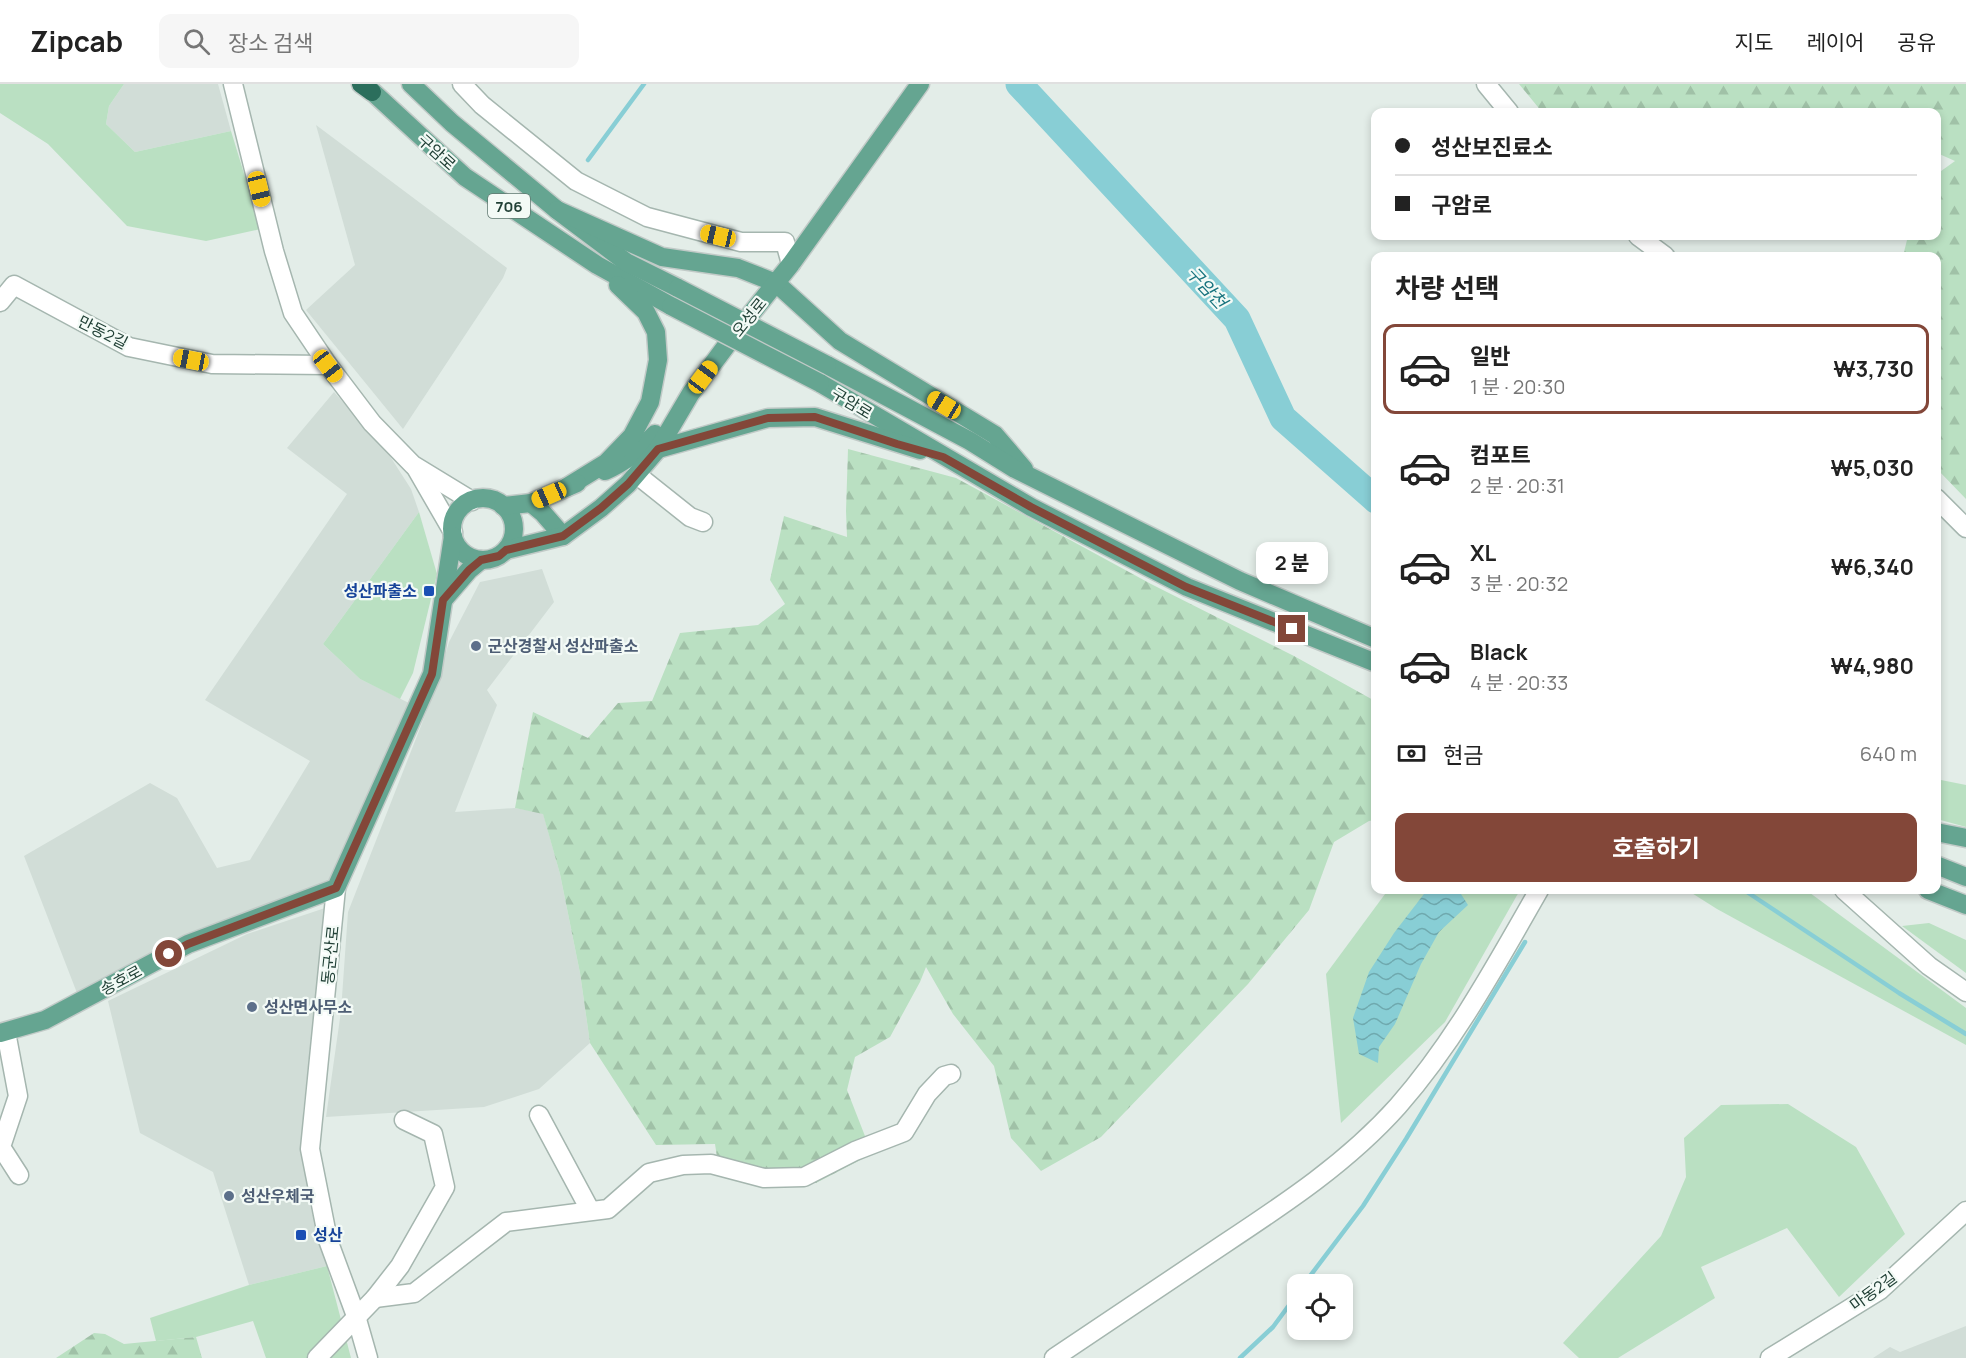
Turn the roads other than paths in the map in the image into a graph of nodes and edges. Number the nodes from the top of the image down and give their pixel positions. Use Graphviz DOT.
graph roads {
  1 [pos="233,84"];
  2 [pos="411,84"];
  3 [pos="462,84"];
  4 [pos="920,84"];
  5 [pos="1486,84"];
  6 [pos="366,87"];
  7 [pos="1506,108"];
  8 [pos="558,210"];
  9 [pos="1643,240"];
  10 [pos="1660,252"];
  11 [pos="791,264"];
  12 [pos="597,265"];
  13 [pos="776,284"];
  14 [pos="0,302"];
  15 [pos="328,366"];
  16 [pos="692,393"];
  17 [pos="658,449"];
  18 [pos="943,457"];
  19 [pos="413,465"];
  20 [pos="636,474"];
  21 [pos="1031,477"];
  22 [pos="567,487"];
  23 [pos="472,501"];
  24 [pos="531,503"];
  25 [pos="1941,503"];
  26 [pos="503,506"];
  27 [pos="703,522"];
  28 [pos="1966,528"];
  29 [pos="453,534"];
  30 [pos="563,536"];
  31 [pos="506,550"];
  32 [pos="481,560"];
  33 [pos="443,600"];
  34 [pos="1371,637"];
  35 [pos="1371,661"];
  36 [pos="1941,833"];
  37 [pos="1966,838"];
  38 [pos="1941,867"];
  39 [pos="1966,878"];
  40 [pos="336,888"];
  41 [pos="1537,894"];
  42 [pos="1848,894"];
  43 [pos="1938,894"];
  44 [pos="1966,905"];
  45 [pos="1966,992"];
  46 [pos="3,1033"];
  47 [pos="951,1074"];
  48 [pos="538,1115"];
  49 [pos="404,1120"];
  50 [pos="19,1175"];
  51 [pos="590,1210"];
  52 [pos="1966,1211"];
  53 [pos="375,1298"];
  54 [pos="356,1316"];
  55 [pos="317,1358"];
  56 [pos="368,1358"];
  57 [pos="1054,1358"];
  58 [pos="1770,1358"];
  1 -- 15 [label="street"];
  2 -- 8 [label="main road, 구암로 / 706"];
  3 -- 11 [label="street"];
  4 -- 11 [label="main road, 오성로"];
  5 -- 7 [label="street"];
  6 -- 12 [label="main road, 구암로 / 706"];
  8 -- 13 [label="main road"];
  8 -- 21 [label="main road, 구암로 / 706, bridge"];
  9 -- 10 [label="street"];
  11 -- 13 [label="main road, 오성로"];
  12 -- 18 [label="main road, 구암로 / 706, bridge"];
  12 -- 22 [label="main road"];
  13 -- 16 [label="main road, 오성로"];
  13 -- 21 [label="main road"];
  14 -- 15 [label="street, 만동2길"];
  15 -- 19 [label="street"];
  16 -- 17 [label="main road, 오성로"];
  16 -- 22 [label="main road"];
  17 -- 18 [label="main road"];
  17 -- 20 [label="main road, 오성로"];
  18 -- 35 [label="main road, 구암로 / 706"];
  19 -- 23 [label="street"];
  19 -- 29 [label="street"];
  20 -- 27 [label="street"];
  20 -- 30 [label="main road, 오성로"];
  21 -- 34 [label="main road, 구암로 / 706"];
  22 -- 24 [label="main road"];
  23 -- 26 [label="main road"];
  23 -- 29 [label="main road"];
  24 -- 26 [label="main road"];
  24 -- 30 [label="main road"];
  25 -- 28 [label="street"];
  26 -- 31 [label="main road"];
  29 -- 32 [label="main road"];
  29 -- 33 [label="main road, 동군산로"];
  30 -- 31 [label="main road"];
  31 -- 32 [label="main road"];
  32 -- 33 [label="main road"];
  33 -- 40 [label="main road, 동군산로"];
  36 -- 37 [label="main road"];
  38 -- 39 [label="main road"];
  40 -- 46 [label="main road, 송호로"];
  40 -- 54 [label="street, 동군산로"];
  41 -- 57 [label="street"];
  42 -- 45 [label="street"];
  43 -- 44 [label="main road"];
  46 -- 50 [label="street, 송호로"];
  47 -- 51 [label="street"];
  48 -- 51 [label="street"];
  49 -- 53 [label="street"];
  51 -- 53 [label="street"];
  52 -- 58 [label="street, 마동2길"];
  53 -- 54 [label="street"];
  54 -- 55 [label="street"];
  54 -- 56 [label="street, 동군산로"];
}
